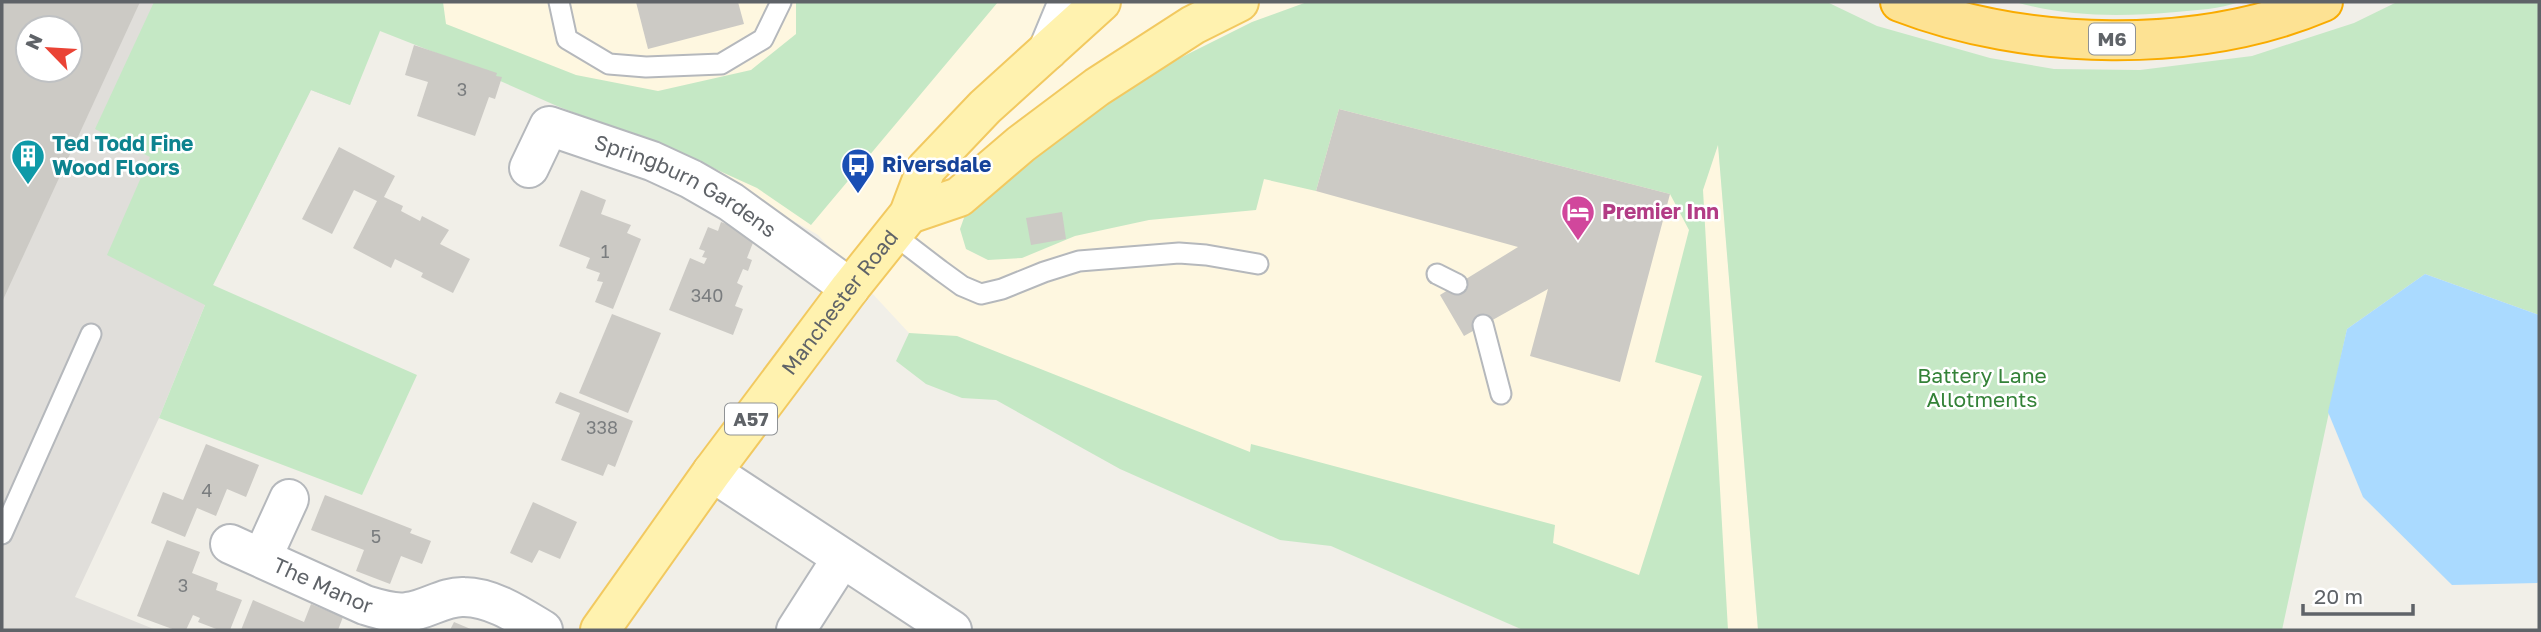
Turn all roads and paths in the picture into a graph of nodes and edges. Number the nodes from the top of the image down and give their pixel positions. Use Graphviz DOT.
graph roads {
  1 [pos="559,2"];
  2 [pos="781,2"];
  3 [pos="1068,2"];
  4 [pos="1101,2"];
  5 [pos="1239,2"];
  6 [pos="1900,2"];
  7 [pos="2323,2"];
  8 [pos="1048,51"];
  9 [pos="529,168"];
  10 [pos="901,224"];
  11 [pos="1258,264"];
  12 [pos="1437,274"];
  13 [pos="1457,285"];
  14 [pos="849,288"];
  15 [pos="1483,326"];
  16 [pos="91,334"];
  17 [pos="1501,394"];
  18 [pos="712,472"];
  19 [pos="289,499"];
  20 [pos="2,534"];
  21 [pos="842,558"];
  22 [pos="543,630"];
  23 [pos="600,630"];
  24 [pos="796,630"];
  25 [pos="952,630"];
  1 -- 2 [label="lane"];
  3 -- 8 [label="street"];
  4 -- 8 [label="main road, Manchester Road / A57"];
  5 -- 10 [label="main road, Manchester Road"];
  6 -- 7 [label="highway, M6"];
  8 -- 10 [label="main road, Manchester Road / A57"];
  9 -- 14 [label="street, Springburn Gardens"];
  10 -- 11 [label="lane"];
  10 -- 14 [label="main road, Manchester Road / A57"];
  12 -- 13 [label="lane"];
  14 -- 18 [label="main road, Manchester Road / A57"];
  15 -- 17 [label="lane"];
  16 -- 20 [label="lane"];
  18 -- 21 [label="street"];
  18 -- 23 [label="main road, Manchester Road / A57"];
  19 -- 22 [label="street, The Manor"];
  21 -- 24 [label="street"];
  21 -- 25 [label="street"];
}
